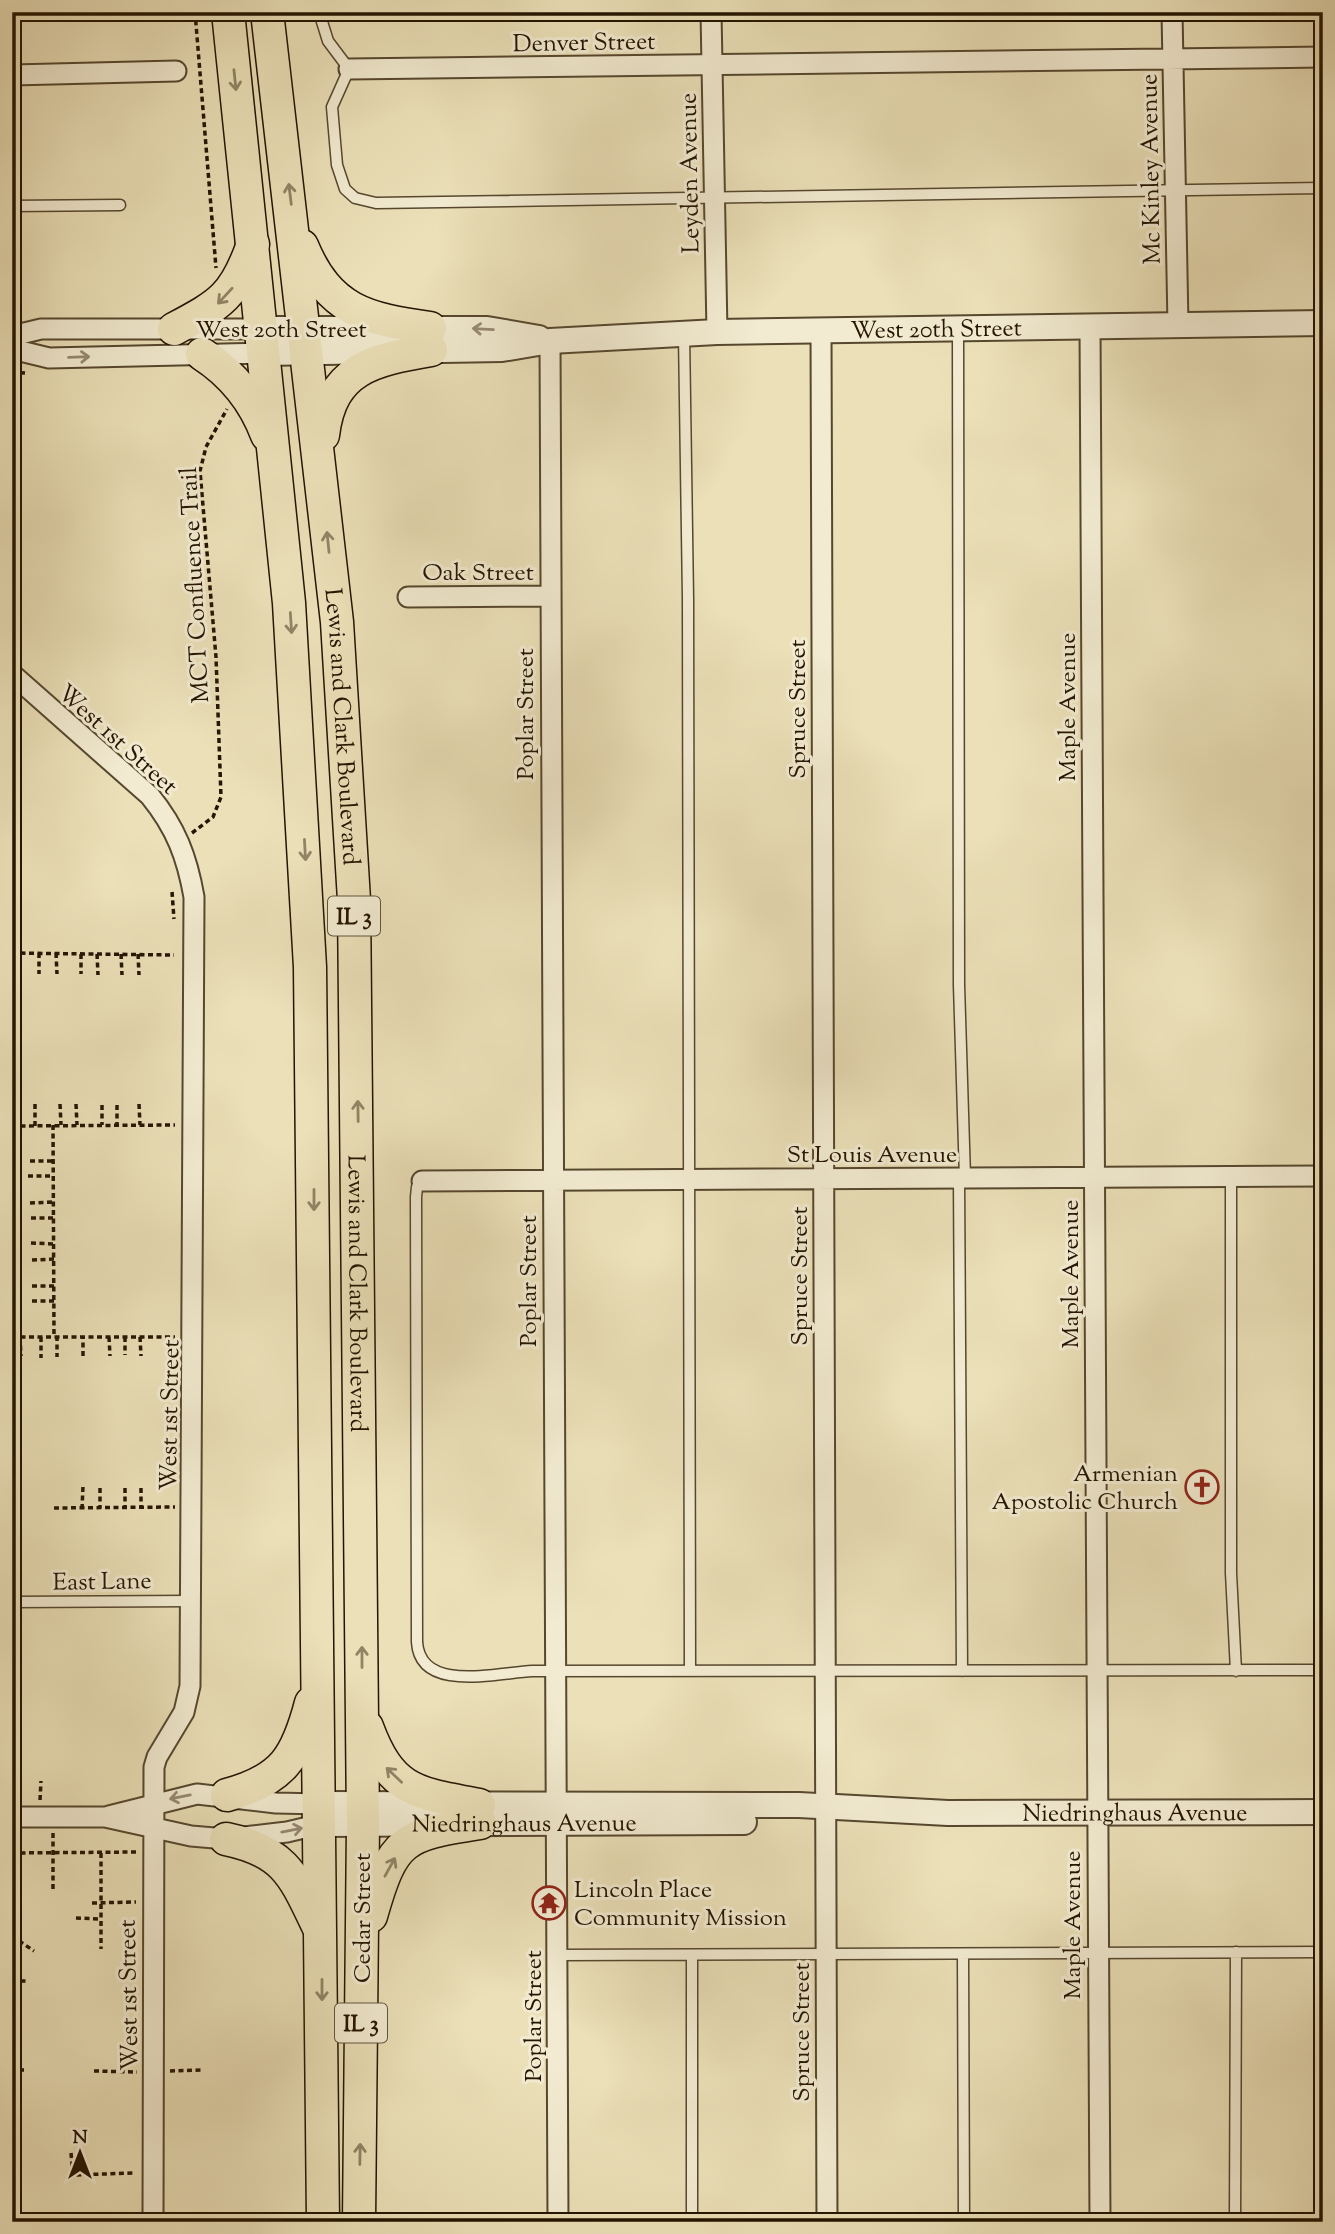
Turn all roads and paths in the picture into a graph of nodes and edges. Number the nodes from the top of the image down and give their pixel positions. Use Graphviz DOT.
graph roads {
  1 [pos="195,12"];
  2 [pos="228,12"];
  3 [pos="267,12"];
  4 [pos="319,12"];
  5 [pos="711,12"];
  6 [pos="1172,12"];
  7 [pos="1323,57"];
  8 [pos="1172,59"];
  9 [pos="712,65"];
  10 [pos="349,69"];
  11 [pos="176,71"];
  12 [pos="12,75"];
  13 [pos="1323,188"];
  14 [pos="1174,191"];
  15 [pos="713,199"];
  16 [pos="120,205"];
  17 [pos="12,206"];
  18 [pos="294,229"];
  19 [pos="253,243"];
  20 [pos="221,303"];
  21 [pos="1323,323"];
  22 [pos="1178,325"];
  23 [pos="1090,327"];
  24 [pos="958,328"];
  25 [pos="174,329"];
  26 [pos="821,330"];
  27 [pos="717,332"];
  28 [pos="684,334"];
  29 [pos="12,336"];
  30 [pos="430,339"];
  31 [pos="306,340"];
  32 [pos="264,341"];
  33 [pos="550,341"];
  34 [pos="12,349"];
  35 [pos="202,354"];
  36 [pos="237,382"];
  37 [pos="320,457"];
  38 [pos="276,462"];
  39 [pos="549,596"];
  40 [pos="408,597"];
  41 [pos="12,674"];
  42 [pos="180,839"];
  43 [pos="172,885"];
  44 [pos="174,928"];
  45 [pos="12,953"];
  46 [pos="39,953"];
  47 [pos="56,953"];
  48 [pos="81,954"];
  49 [pos="97,954"];
  50 [pos="121,954"];
  51 [pos="138,954"];
  52 [pos="174,955"];
  53 [pos="13,974"];
  54 [pos="39,974"];
  55 [pos="57,974"];
  56 [pos="81,974"];
  57 [pos="98,975"];
  58 [pos="122,975"];
  59 [pos="139,975"];
  60 [pos="18,1104"];
  61 [pos="35,1104"];
  62 [pos="60,1104"];
  63 [pos="76,1104"];
  64 [pos="139,1104"];
  65 [pos="102,1105"];
  66 [pos="117,1105"];
  67 [pos="54,1125"];
  68 [pos="61,1125"];
  69 [pos="77,1125"];
  70 [pos="102,1125"];
  71 [pos="117,1125"];
  72 [pos="140,1125"];
  73 [pos="176,1125"];
  74 [pos="12,1126"];
  75 [pos="19,1126"];
  76 [pos="35,1126"];
  77 [pos="30,1161"];
  78 [pos="54,1161"];
  79 [pos="53,1176"];
  80 [pos="1323,1176"];
  81 [pos="28,1177"];
  82 [pos="1094,1177"];
  83 [pos="1231,1177"];
  84 [pos="823,1178"];
  85 [pos="962,1178"];
  86 [pos="688,1179"];
  87 [pos="552,1180"];
  88 [pos="422,1181"];
  89 [pos="53,1202"];
  90 [pos="30,1203"];
  91 [pos="31,1218"];
  92 [pos="54,1218"];
  93 [pos="31,1243"];
  94 [pos="55,1244"];
  95 [pos="55,1259"];
  96 [pos="32,1260"];
  97 [pos="32,1286"];
  98 [pos="54,1286"];
  99 [pos="32,1301"];
  100 [pos="54,1301"];
  101 [pos="20,1336"];
  102 [pos="41,1336"];
  103 [pos="56,1336"];
  104 [pos="83,1336"];
  105 [pos="109,1336"];
  106 [pos="125,1336"];
  107 [pos="12,1337"];
  108 [pos="140,1337"];
  109 [pos="177,1337"];
  110 [pos="125,1355"];
  111 [pos="21,1356"];
  112 [pos="83,1356"];
  113 [pos="110,1356"];
  114 [pos="141,1356"];
  115 [pos="57,1357"];
  116 [pos="41,1358"];
  117 [pos="83,1486"];
  118 [pos="100,1488"];
  119 [pos="125,1488"];
  120 [pos="141,1488"];
  121 [pos="125,1507"];
  122 [pos="141,1507"];
  123 [pos="178,1507"];
  124 [pos="54,1508"];
  125 [pos="100,1508"];
  126 [pos="82,1509"];
  127 [pos="191,1601"];
  128 [pos="12,1602"];
  129 [pos="1095,1670"];
  130 [pos="1323,1670"];
  131 [pos="319,1671"];
  132 [pos="555,1671"];
  133 [pos="690,1671"];
  134 [pos="962,1671"];
  135 [pos="1236,1671"];
  136 [pos="825,1672"];
  137 [pos="362,1715"];
  138 [pos="227,1795"];
  139 [pos="152,1804"];
  140 [pos="1323,1812"];
  141 [pos="1096,1813"];
  142 [pos="321,1814"];
  143 [pos="363,1814"];
  144 [pos="480,1814"];
  145 [pos="556,1814"];
  146 [pos="825,1814"];
  147 [pos="12,1817"];
  148 [pos="54,1817"];
  149 [pos="105,1817"];
  150 [pos="152,1826"];
  151 [pos="226,1839"];
  152 [pos="152,1852"];
  153 [pos="12,1853"];
  154 [pos="101,1853"];
  155 [pos="53,1854"];
  156 [pos="53,1889"];
  157 [pos="138,1902"];
  158 [pos="92,1903"];
  159 [pos="101,1903"];
  160 [pos="76,1918"];
  161 [pos="100,1919"];
  162 [pos="322,1934"];
  163 [pos="12,1936"];
  164 [pos="101,1949"];
  165 [pos="34,1951"];
  166 [pos="1236,1952"];
  167 [pos="1323,1952"];
  168 [pos="1097,1953"];
  169 [pos="963,1954"];
  170 [pos="362,1955"];
  171 [pos="557,1955"];
  172 [pos="692,1955"];
  173 [pos="826,1955"];
  174 [pos="28,1980"];
  175 [pos="12,1981"];
  176 [pos="12,2070"];
  177 [pos="24,2070"];
  178 [pos="134,2073"];
  179 [pos="134,2085"];
  180 [pos="71,2153"];
  181 [pos="134,2161"];
  182 [pos="153,2222"];
  183 [pos="323,2222"];
  184 [pos="359,2222"];
  185 [pos="558,2222"];
  186 [pos="692,2222"];
  187 [pos="827,2222"];
  188 [pos="964,2222"];
  189 [pos="1101,2222"];
  190 [pos="1236,2222"];
  1 -- 20 [label="path"];
  2 -- 19 [label="highway, Lewis and Clark Boulevard / IL 3, one-way"];
  18 -- 3 [label="highway, Lewis and Clark Boulevard / IL 3, one-way"];
  4 -- 10 [label="lane"];
  5 -- 9 [label="street, Leyden Avenue"];
  6 -- 8 [label="street, Mc Kinley Avenue"];
  7 -- 8 [label="street, Denver Street"];
  8 -- 9 [label="street, Denver Street"];
  8 -- 14 [label="street, Mc Kinley Avenue"];
  9 -- 10 [label="street, Denver Street"];
  9 -- 15 [label="street, Leyden Avenue"];
  10 -- 15 [label="lane"];
  11 -- 12 [label="street"];
  13 -- 14 [label="lane"];
  14 -- 15 [label="lane"];
  14 -- 22 [label="street, Mc Kinley Avenue"];
  15 -- 27 [label="street, Leyden Avenue"];
  16 -- 17 [label="lane"];
  18 -- 30 [label="highway"];
  18 -- 31 [label="highway, Lewis and Clark Boulevard / IL 3"];
  19 -- 20 [label="highway, one-way"];
  19 -- 32 [label="highway, Lewis and Clark Boulevard / IL 3"];
  20 -- 25 [label="highway"];
  21 -- 22 [label="street, West 20th Street"];
  22 -- 23 [label="street, West 20th Street"];
  23 -- 24 [label="street, West 20th Street"];
  23 -- 82 [label="street, Maple Avenue"];
  24 -- 26 [label="street, West 20th Street"];
  24 -- 85 [label="lane"];
  25 -- 29 [label="street, West 20th Street"];
  25 -- 32 [label="street, West 20th Street"];
  26 -- 27 [label="street, West 20th Street"];
  26 -- 84 [label="street, Spruce Street"];
  27 -- 28 [label="street, West 20th Street"];
  28 -- 33 [label="street, West 20th Street"];
  28 -- 86 [label="lane"];
  30 -- 31 [label="street, West 20th Street"];
  30 -- 33 [label="street, West 20th Street"];
  30 -- 37 [label="highway"];
  31 -- 32 [label="street, West 20th Street"];
  31 -- 37 [label="highway, Lewis and Clark Boulevard / IL 3"];
  32 -- 35 [label="street, West 20th Street"];
  32 -- 38 [label="highway, Lewis and Clark Boulevard / IL 3"];
  33 -- 39 [label="street, Poplar Street"];
  34 -- 35 [label="street, West 20th Street, one-way"];
  35 -- 36 [label="highway"];
  36 -- 38 [label="highway"];
  36 -- 42 [label="path, MCT Confluence Trail"];
  137 -- 37 [label="highway, Lewis and Clark Boulevard / IL 3, one-way"];
  38 -- 131 [label="highway, Lewis and Clark Boulevard / IL 3, one-way"];
  39 -- 40 [label="street, Oak Street"];
  39 -- 87 [label="street, Poplar Street"];
  41 -- 42 [label="street, West 1st Street"];
  42 -- 127 [label="street, West 1st Street"];
  43 -- 44 [label="path"];
  45 -- 46 [label="path"];
  45 -- 53 [label="path"];
  46 -- 47 [label="path"];
  46 -- 54 [label="path"];
  47 -- 48 [label="path"];
  47 -- 55 [label="path"];
  48 -- 49 [label="path"];
  48 -- 56 [label="path"];
  49 -- 50 [label="path"];
  49 -- 57 [label="path"];
  50 -- 51 [label="path"];
  50 -- 58 [label="path"];
  51 -- 52 [label="path"];
  51 -- 59 [label="path"];
  60 -- 75 [label="path"];
  61 -- 76 [label="path"];
  62 -- 68 [label="path"];
  63 -- 69 [label="path"];
  64 -- 72 [label="path"];
  65 -- 70 [label="path"];
  66 -- 71 [label="path"];
  67 -- 68 [label="path"];
  67 -- 76 [label="path"];
  67 -- 78 [label="path"];
  68 -- 69 [label="path"];
  69 -- 70 [label="path"];
  70 -- 71 [label="path"];
  71 -- 72 [label="path"];
  72 -- 73 [label="path"];
  74 -- 75 [label="path"];
  75 -- 76 [label="path"];
  77 -- 78 [label="path"];
  78 -- 79 [label="path"];
  79 -- 81 [label="path"];
  79 -- 89 [label="path"];
  80 -- 83 [label="street, St Louis Avenue"];
  82 -- 83 [label="street, St Louis Avenue"];
  82 -- 85 [label="street, St Louis Avenue"];
  82 -- 129 [label="street, Maple Avenue"];
  83 -- 135 [label="lane"];
  84 -- 85 [label="street, St Louis Avenue"];
  84 -- 86 [label="street, St Louis Avenue"];
  84 -- 136 [label="street, Spruce Street"];
  85 -- 134 [label="lane"];
  86 -- 87 [label="street, St Louis Avenue"];
  86 -- 133 [label="lane"];
  87 -- 88 [label="street, St Louis Avenue"];
  87 -- 132 [label="street, Poplar Street"];
  88 -- 132 [label="lane"];
  89 -- 90 [label="path"];
  89 -- 92 [label="path"];
  91 -- 92 [label="path"];
  92 -- 94 [label="path"];
  93 -- 94 [label="path"];
  94 -- 95 [label="path"];
  95 -- 96 [label="path"];
  95 -- 98 [label="path"];
  97 -- 98 [label="path"];
  98 -- 100 [label="path"];
  99 -- 100 [label="path"];
  100 -- 103 [label="path"];
  101 -- 102 [label="path"];
  101 -- 107 [label="path"];
  101 -- 111 [label="path"];
  102 -- 103 [label="path"];
  102 -- 116 [label="path"];
  103 -- 104 [label="path"];
  103 -- 115 [label="path"];
  104 -- 105 [label="path"];
  104 -- 112 [label="path"];
  105 -- 106 [label="path"];
  105 -- 113 [label="path"];
  106 -- 108 [label="path"];
  106 -- 110 [label="path"];
  108 -- 109 [label="path"];
  108 -- 114 [label="path"];
  117 -- 126 [label="path"];
  118 -- 125 [label="path"];
  119 -- 121 [label="path"];
  120 -- 122 [label="path"];
  121 -- 122 [label="path"];
  121 -- 125 [label="path"];
  122 -- 123 [label="path"];
  124 -- 126 [label="path"];
  125 -- 126 [label="path"];
  127 -- 128 [label="lane, East Lane"];
  127 -- 139 [label="street, West 1st Street"];
  129 -- 134 [label="lane"];
  129 -- 135 [label="lane"];
  129 -- 141 [label="street, Maple Avenue"];
  130 -- 135 [label="lane"];
  131 -- 138 [label="highway"];
  131 -- 142 [label="highway, Lewis and Clark Boulevard / IL 3"];
  132 -- 133 [label="lane"];
  132 -- 145 [label="street, Poplar Street"];
  133 -- 136 [label="lane"];
  134 -- 136 [label="lane"];
  136 -- 146 [label="street, Spruce Street"];
  137 -- 143 [label="highway, Lewis and Clark Boulevard / IL 3"];
  144 -- 137 [label="highway, one-way"];
  138 -- 139 [label="street, Niedringhaus Avenue, one-way"];
  138 -- 142 [label="street, Niedringhaus Avenue"];
  139 -- 149 [label="street, Niedringhaus Avenue"];
  139 -- 150 [label="street, West 1st Street"];
  140 -- 141 [label="street, Niedringhaus Avenue"];
  141 -- 146 [label="street, Niedringhaus Avenue"];
  141 -- 168 [label="street, Maple Avenue"];
  142 -- 143 [label="street, Niedringhaus Avenue"];
  151 -- 142 [label="street, Niedringhaus Avenue, one-way"];
  142 -- 162 [label="highway, Cedar Street / IL 3"];
  143 -- 144 [label="street, Niedringhaus Avenue"];
  143 -- 170 [label="highway, Cedar Street / IL 3"];
  144 -- 145 [label="street, Niedringhaus Avenue"];
  170 -- 144 [label="highway, one-way"];
  145 -- 146 [label="street, Niedringhaus Avenue"];
  145 -- 171 [label="street, Poplar Street"];
  146 -- 173 [label="street, Spruce Street"];
  147 -- 148 [label="street, Niedringhaus Avenue"];
  148 -- 149 [label="street, Niedringhaus Avenue"];
  148 -- 155 [label="path"];
  149 -- 150 [label="street, Niedringhaus Avenue"];
  150 -- 151 [label="street, Niedringhaus Avenue"];
  150 -- 152 [label="street, West 1st Street"];
  151 -- 162 [label="highway"];
  152 -- 154 [label="path"];
  152 -- 182 [label="street, West 1st Street"];
  153 -- 155 [label="path"];
  154 -- 155 [label="path"];
  154 -- 159 [label="path"];
  155 -- 156 [label="path"];
  157 -- 159 [label="path"];
  158 -- 159 [label="path"];
  159 -- 161 [label="path"];
  160 -- 161 [label="path"];
  161 -- 164 [label="path"];
  162 -- 183 [label="highway, Cedar Street / IL 3, one-way"];
  163 -- 165 [label="path"];
  166 -- 167 [label="lane"];
  166 -- 168 [label="lane"];
  166 -- 190 [label="lane"];
  168 -- 169 [label="lane"];
  168 -- 189 [label="street, Maple Avenue"];
  169 -- 173 [label="lane"];
  169 -- 188 [label="lane"];
  184 -- 170 [label="highway, Cedar Street / IL 3, one-way"];
  171 -- 172 [label="lane"];
  171 -- 185 [label="street, Poplar Street"];
  172 -- 173 [label="lane"];
  172 -- 186 [label="lane"];
  173 -- 187 [label="street, Spruce Street"];
  174 -- 175 [label="path"];
  176 -- 177 [label="path"];
  178 -- 179 [label="path"];
  180 -- 181 [label="path"];
}
